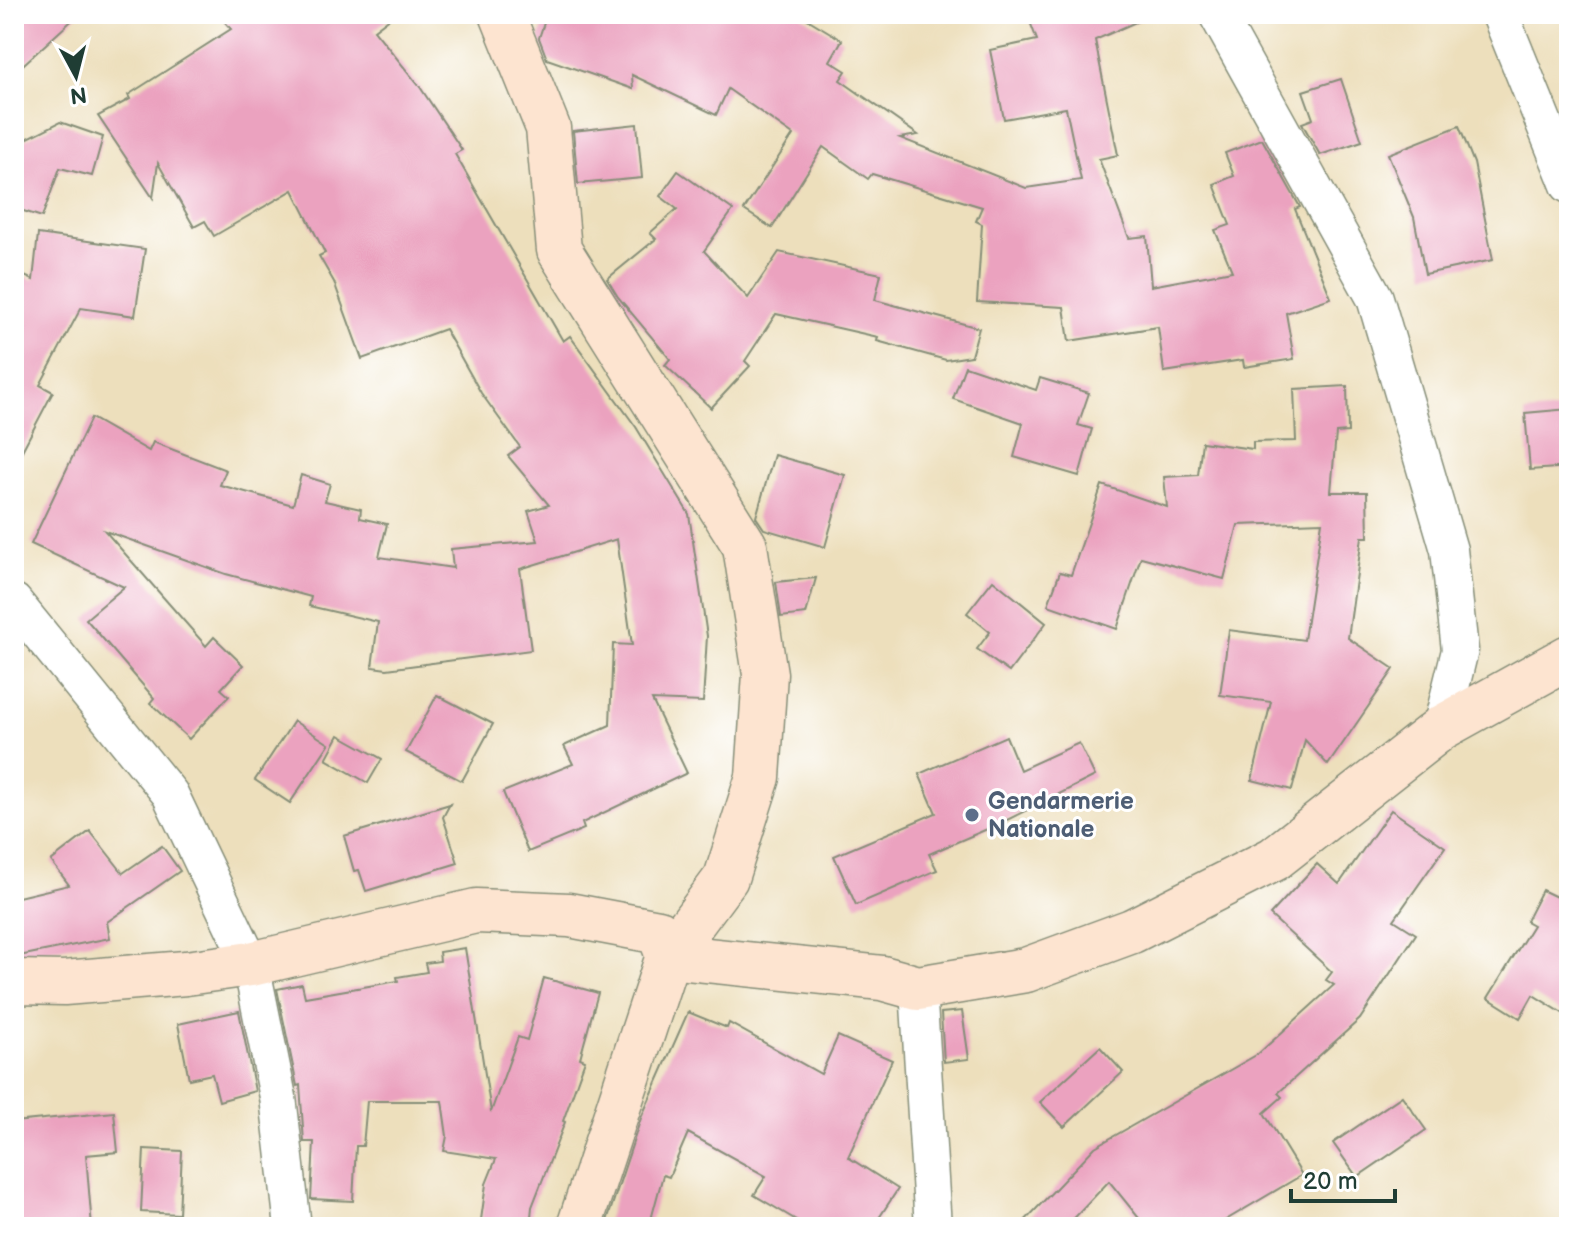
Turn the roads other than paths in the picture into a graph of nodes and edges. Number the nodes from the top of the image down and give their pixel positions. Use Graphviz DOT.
graph roads {
  1 [pos="502,14"];
  2 [pos="1217,14"];
  3 [pos="1501,17"];
  4 [pos="1569,185"];
  5 [pos="14,602"];
  6 [pos="1569,657"];
  7 [pos="1441,728"];
  8 [pos="668,956"];
  9 [pos="251,964"];
  10 [pos="14,982"];
  11 [pos="918,988"];
  12 [pos="293,1227"];
  13 [pos="579,1227"];
  14 [pos="933,1227"];
  1 -- 8 [label="street"];
  2 -- 7 [label="street"];
  3 -- 4 [label="street"];
  5 -- 9 [label="street"];
  6 -- 7 [label="street"];
  7 -- 11 [label="street"];
  8 -- 9 [label="street"];
  8 -- 11 [label="street"];
  8 -- 13 [label="street"];
  9 -- 10 [label="street"];
  9 -- 12 [label="street"];
  11 -- 14 [label="street"];
}
